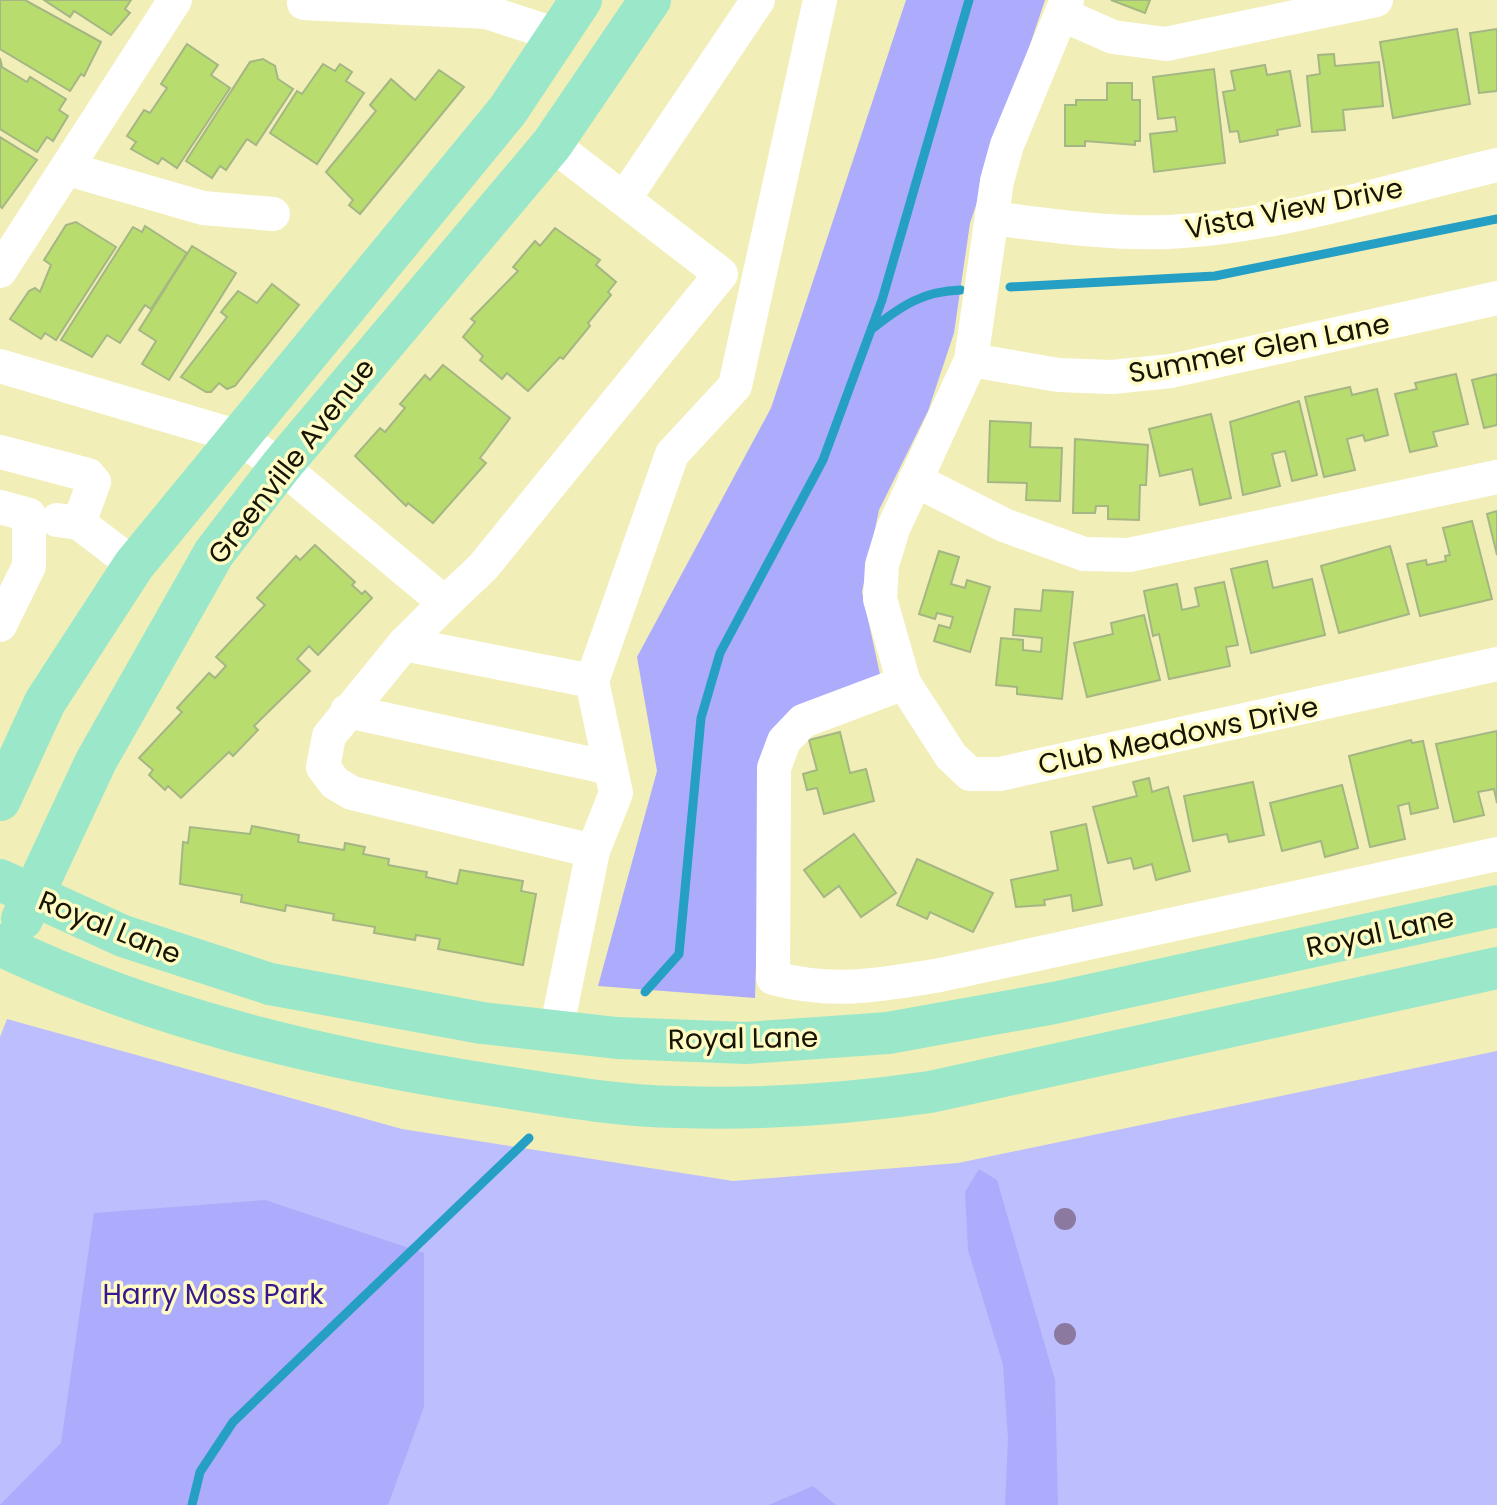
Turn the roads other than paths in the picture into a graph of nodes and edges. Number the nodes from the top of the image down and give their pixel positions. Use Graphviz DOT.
graph roads {
  1 [pos="175,0"];
  2 [pos="581,0"];
  3 [pos="650,0"];
  4 [pos="758,0"];
  5 [pos="820,0"];
  6 [pos="1376,0"];
  7 [pos="304,3"];
  8 [pos="1064,7"];
  9 [pos="560,36"];
  10 [pos="508,110"];
  11 [pos="552,144"];
  12 [pos="1497,165"];
  13 [pos="68,169"];
  14 [pos="624,199"];
  15 [pos="273,214"];
  16 [pos="993,218"];
  17 [pos="0,271"];
  18 [pos="721,274"];
  19 [pos="759,278"];
  20 [pos="1497,298"];
  21 [pos="971,360"];
  22 [pos="0,366"];
  23 [pos="236,436"];
  24 [pos="0,452"];
  25 [pos="281,466"];
  26 [pos="1497,477"];
  27 [pos="915,480"];
  28 [pos="14,511"];
  29 [pos="79,523"];
  30 [pos="134,565"];
  31 [pos="445,603"];
  32 [pos="0,625"];
  33 [pos="404,644"];
  34 [pos="1497,664"];
  35 [pos="592,681"];
  36 [pos="904,683"];
  37 [pos="347,711"];
  38 [pos="610,768"];
  39 [pos="4,775"];
  40 [pos="593,851"];
  41 [pos="1497,854"];
  42 [pos="16,888"];
  43 [pos="1497,906"];
  44 [pos="3,954"];
  45 [pos="1497,968"];
  46 [pos="556,1031"];
  47 [pos="547,1094"];
  1 -- 13 [label="street"];
  2 -- 9 [label="main road, Greenville Avenue"];
  3 -- 11 [label="main road, Greenville Avenue"];
  4 -- 14 [label="street"];
  5 -- 19 [label="street"];
  6 -- 8 [label="street"];
  7 -- 9 [label="street"];
  8 -- 16 [label="street, Club Meadows Drive"];
  9 -- 10 [label="main road, Greenville Avenue"];
  10 -- 11 [label="main road"];
  10 -- 23 [label="main road, Greenville Avenue"];
  11 -- 14 [label="street"];
  11 -- 25 [label="main road, Greenville Avenue"];
  12 -- 16 [label="street, Vista View Drive"];
  13 -- 15 [label="street"];
  13 -- 17 [label="street"];
  14 -- 18 [label="street"];
  16 -- 21 [label="street, Club Meadows Drive"];
  18 -- 19 [label="street"];
  18 -- 31 [label="street"];
  19 -- 35 [label="street"];
  20 -- 21 [label="street, Summer Glen Lane"];
  21 -- 27 [label="street, Club Meadows Drive"];
  22 -- 23 [label="street"];
  23 -- 25 [label="street"];
  23 -- 30 [label="main road, Greenville Avenue"];
  24 -- 29 [label="street"];
  25 -- 31 [label="street"];
  25 -- 42 [label="main road, Greenville Avenue"];
  26 -- 27 [label="street"];
  27 -- 36 [label="street, Club Meadows Drive"];
  28 -- 29 [label="street"];
  28 -- 32 [label="street"];
  29 -- 30 [label="street"];
  30 -- 39 [label="main road, Greenville Avenue"];
  31 -- 33 [label="street"];
  33 -- 35 [label="street"];
  33 -- 37 [label="street"];
  34 -- 36 [label="street, Club Meadows Drive"];
  35 -- 38 [label="street"];
  36 -- 41 [label="street"];
  37 -- 38 [label="street"];
  37 -- 40 [label="street"];
  38 -- 40 [label="street"];
  40 -- 46 [label="street"];
  42 -- 44 [label="main road, Greenville Avenue"];
  42 -- 46 [label="main road, Royal Lane"];
  43 -- 46 [label="main road, Royal Lane"];
  44 -- 47 [label="main road, Royal Lane"];
  45 -- 47 [label="main road, Royal Lane"];
  46 -- 47 [label="main road"];
}
